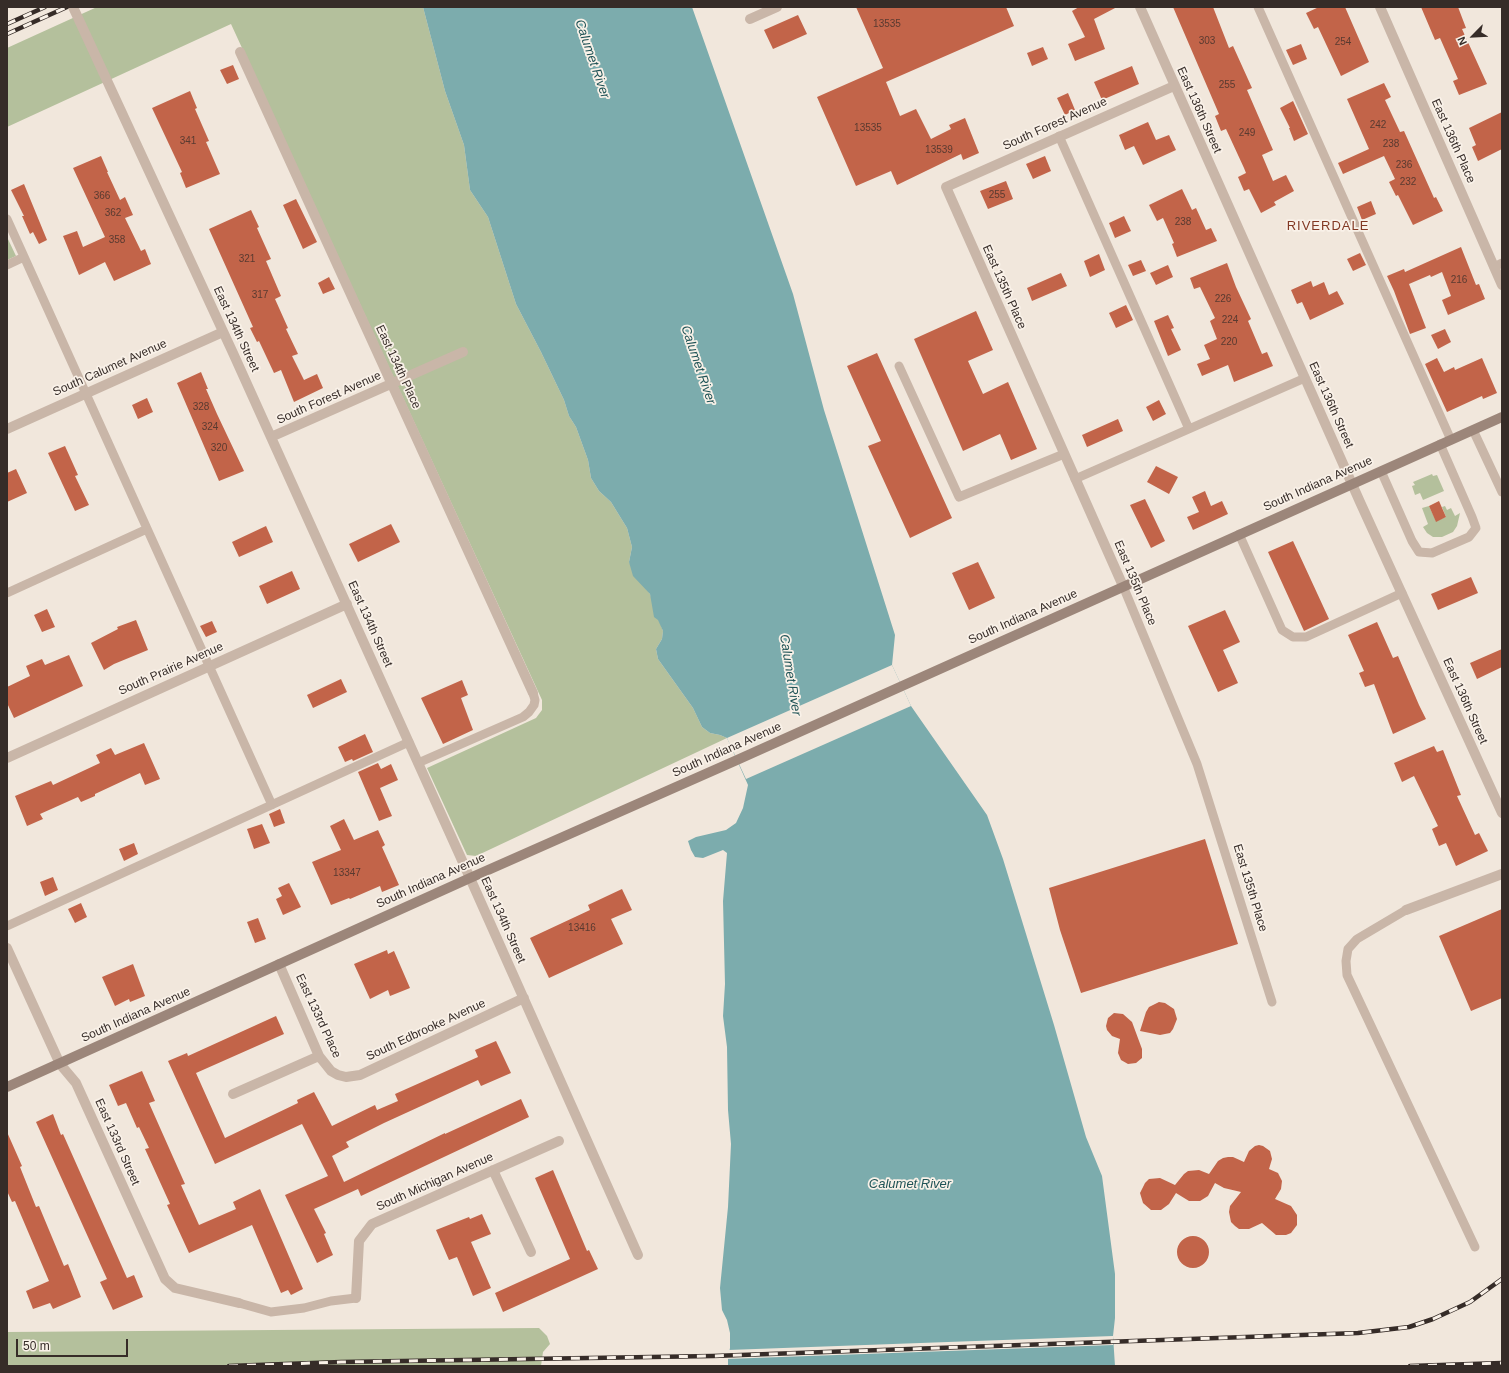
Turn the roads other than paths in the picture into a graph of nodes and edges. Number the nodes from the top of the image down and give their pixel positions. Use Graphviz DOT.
graph roads {
  1 [pos="73,7"];
  2 [pos="777,7"];
  3 [pos="1140,7"];
  4 [pos="1258,7"];
  5 [pos="1380,7"];
  6 [pos="750,19"];
  7 [pos="240,52"];
  8 [pos="1174,86"];
  9 [pos="1059,136"];
  10 [pos="946,186"];
  11 [pos="7,219"];
  12 [pos="24,257"];
  13 [pos="7,265"];
  14 [pos="1498,265"];
  15 [pos="1502,284"];
  16 [pos="223,332"];
  17 [pos="463,352"];
  18 [pos="900,366"];
  19 [pos="1305,378"];
  20 [pos="392,384"];
  21 [pos="86,393"];
  22 [pos="1502,417"];
  23 [pos="7,429"];
  24 [pos="1189,429"];
  25 [pos="1473,430"];
  26 [pos="271,437"];
  27 [pos="1451,440"];
  28 [pos="1440,444"];
  29 [pos="1064,454"];
  30 [pos="1381,471"];
  31 [pos="1076,479"];
  32 [pos="1352,484"];
  33 [pos="1502,492"];
  34 [pos="147,529"];
  35 [pos="1239,534"];
  36 [pos="1123,586"];
  37 [pos="7,592"];
  38 [pos="1402,593"];
  39 [pos="346,604"];
  40 [pos="209,666"];
  41 [pos="533,693"];
  42 [pos="409,742"];
  43 [pos="7,758"];
  44 [pos="418,763"];
  45 [pos="272,805"];
  46 [pos="1502,813"];
  47 [pos="1502,874"];
  48 [pos="470,878"];
  49 [pos="1406,910"];
  50 [pos="7,926"];
  51 [pos="7,948"];
  52 [pos="279,964"];
  53 [pos="524,998"];
  54 [pos="1272,1002"];
  55 [pos="319,1056"];
  56 [pos="60,1064"];
  57 [pos="338,1075"];
  58 [pos="7,1087"];
  59 [pos="233,1094"];
  60 [pos="559,1141"];
  61 [pos="493,1170"];
  62 [pos="1475,1247"];
  63 [pos="531,1252"];
  64 [pos="638,1254"];
  65 [pos="356,1298"];
  66 [pos="239,1303"];
  1 -- 16 [label="street, East 134th Street"];
  2 -- 6 [label="street"];
  3 -- 8 [label="street, East 136th Street"];
  4 -- 27 [label="lane"];
  5 -- 14 [label="street, East 136th Place"];
  7 -- 20 [label="street, East 134th Place"];
  8 -- 9 [label="street, South Forest Avenue"];
  8 -- 19 [label="street, East 136th Street"];
  9 -- 10 [label="street, South Forest Avenue"];
  9 -- 24 [label="lane"];
  10 -- 29 [label="street, East 135th Place"];
  11 -- 12 [label="lane"];
  12 -- 13 [label="lane"];
  12 -- 21 [label="lane"];
  14 -- 15 [label="street, East 136th Place"];
  16 -- 21 [label="street, South Calumet Avenue"];
  16 -- 26 [label="street, East 134th Street"];
  17 -- 20 [label="street, South Forest Avenue"];
  18 -- 29 [label="lane"];
  19 -- 24 [label="lane"];
  19 -- 32 [label="street, East 136th Street"];
  20 -- 26 [label="street, South Forest Avenue"];
  20 -- 41 [label="street, East 134th Place"];
  21 -- 23 [label="street, South Calumet Avenue"];
  21 -- 34 [label="lane"];
  22 -- 25 [label="main road, South Indiana Avenue"];
  24 -- 31 [label="lane"];
  25 -- 27 [label="main road, South Indiana Avenue"];
  25 -- 33 [label="lane"];
  26 -- 39 [label="street, East 134th Street"];
  27 -- 28 [label="main road, South Indiana Avenue"];
  28 -- 30 [label="main road, South Indiana Avenue"];
  28 -- 30 [label="lane"];
  29 -- 31 [label="street, East 135th Place"];
  30 -- 32 [label="main road, South Indiana Avenue"];
  31 -- 36 [label="street, East 135th Place"];
  32 -- 35 [label="main road, South Indiana Avenue"];
  32 -- 38 [label="street, East 136th Street"];
  34 -- 37 [label="lane"];
  34 -- 40 [label="lane"];
  35 -- 36 [label="main road, South Indiana Avenue"];
  35 -- 38 [label="lane"];
  36 -- 48 [label="main road, South Indiana Avenue"];
  36 -- 54 [label="lane, East 135th Place"];
  38 -- 46 [label="street, East 136th Street"];
  39 -- 40 [label="street, South Prairie Avenue"];
  39 -- 42 [label="street, East 134th Street"];
  40 -- 43 [label="street, South Prairie Avenue"];
  40 -- 45 [label="lane"];
  41 -- 44 [label="lane"];
  42 -- 44 [label="street, East 134th Street"];
  42 -- 45 [label="lane"];
  44 -- 48 [label="street, East 134th Street"];
  45 -- 50 [label="lane"];
  47 -- 49 [label="street"];
  48 -- 52 [label="main road, South Indiana Avenue"];
  48 -- 53 [label="street, East 134th Street"];
  49 -- 62 [label="lane"];
  51 -- 56 [label="street, East 133rd Street"];
  52 -- 55 [label="street, East 133rd Place"];
  52 -- 56 [label="main road, South Indiana Avenue"];
  53 -- 57 [label="street, South Edbrooke Avenue"];
  53 -- 64 [label="street, East 134th Street"];
  55 -- 57 [label="street, East 133rd Place"];
  55 -- 59 [label="street"];
  56 -- 58 [label="main road, South Indiana Avenue"];
  56 -- 66 [label="street, East 133rd Street"];
  60 -- 61 [label="street, South Michigan Avenue"];
  61 -- 63 [label="street"];
  61 -- 65 [label="street, South Michigan Avenue"];
  65 -- 66 [label="lane"];
}
